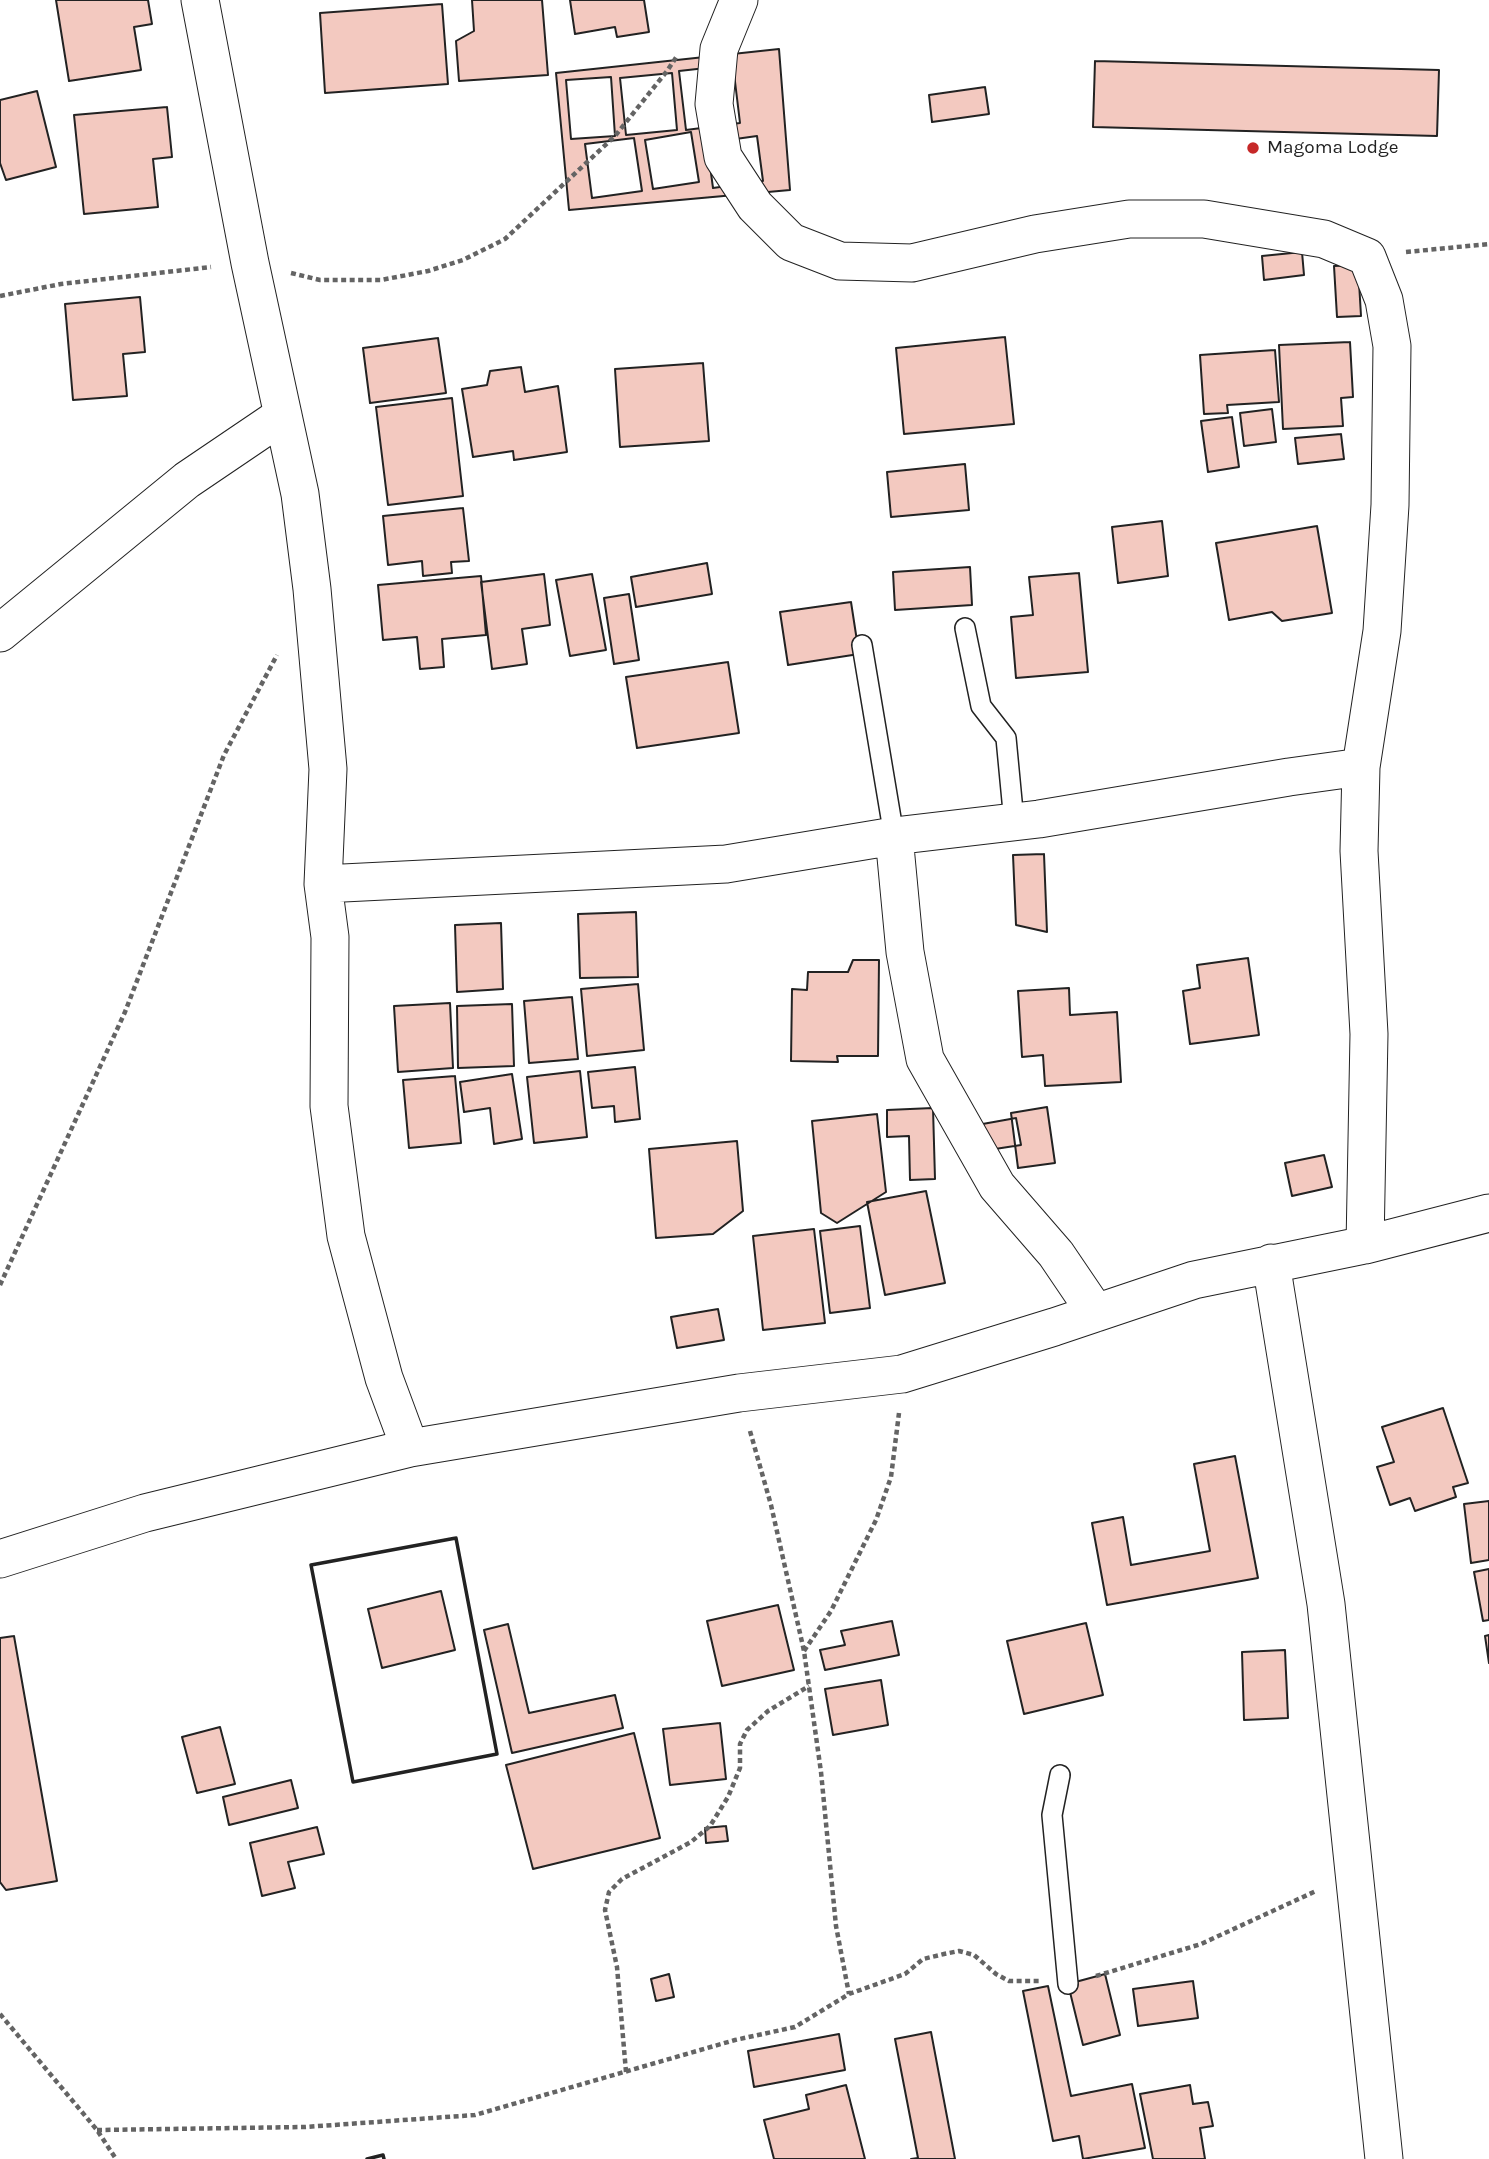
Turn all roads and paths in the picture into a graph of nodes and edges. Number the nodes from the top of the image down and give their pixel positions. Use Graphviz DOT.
graph roads {
  1 [pos="200,0"];
  2 [pos="739,0"];
  3 [pos="681,48"];
  4 [pos="1489,244"];
  5 [pos="1367,257"];
  6 [pos="250,263"];
  7 [pos="0,296"];
  8 [pos="283,415"];
  9 [pos="965,628"];
  10 [pos="0,633"];
  11 [pos="862,645"];
  12 [pos="280,648"];
  13 [pos="1362,767"];
  14 [pos="1014,822"];
  15 [pos="894,836"];
  16 [pos="323,884"];
  17 [pos="1489,1213"];
  18 [pos="1364,1245"];
  19 [pos="1271,1263"];
  20 [pos="0,1285"];
  21 [pos="1096,1313"];
  22 [pos="902,1374"];
  23 [pos="738,1393"];
  24 [pos="410,1448"];
  25 [pos="0,1559"];
  26 [pos="804,1651"];
  27 [pos="808,1686"];
  28 [pos="1060,1775"];
  29 [pos="1355,1872"];
  30 [pos="1090,1977"];
  31 [pos="1059,1982"];
  32 [pos="849,1994"];
  33 [pos="0,2014"];
  34 [pos="626,2072"];
  35 [pos="97,2130"];
  36 [pos="116,2159"];
  37 [pos="1384,2159"];
  1 -- 6 [label="street"];
  2 -- 5 [label="street"];
  3 -- 6 [label="path"];
  4 -- 5 [label="path"];
  5 -- 13 [label="street"];
  6 -- 7 [label="path"];
  6 -- 8 [label="street"];
  8 -- 10 [label="street"];
  8 -- 16 [label="street"];
  9 -- 14 [label="lane"];
  11 -- 15 [label="lane"];
  12 -- 20 [label="path"];
  13 -- 14 [label="street"];
  13 -- 18 [label="street"];
  14 -- 15 [label="street"];
  15 -- 16 [label="street"];
  15 -- 21 [label="street"];
  16 -- 24 [label="street"];
  17 -- 18 [label="street"];
  18 -- 19 [label="street"];
  19 -- 21 [label="street"];
  19 -- 29 [label="street"];
  21 -- 22 [label="street"];
  22 -- 23 [label="street"];
  22 -- 26 [label="path"];
  23 -- 24 [label="street"];
  23 -- 26 [label="path"];
  24 -- 25 [label="street"];
  26 -- 27 [label="path"];
  27 -- 32 [label="path"];
  27 -- 34 [label="path"];
  28 -- 31 [label="lane"];
  29 -- 30 [label="path"];
  29 -- 37 [label="street"];
  31 -- 32 [label="path"];
  32 -- 34 [label="path"];
  33 -- 35 [label="path"];
  34 -- 35 [label="path"];
  35 -- 36 [label="path"];
}
